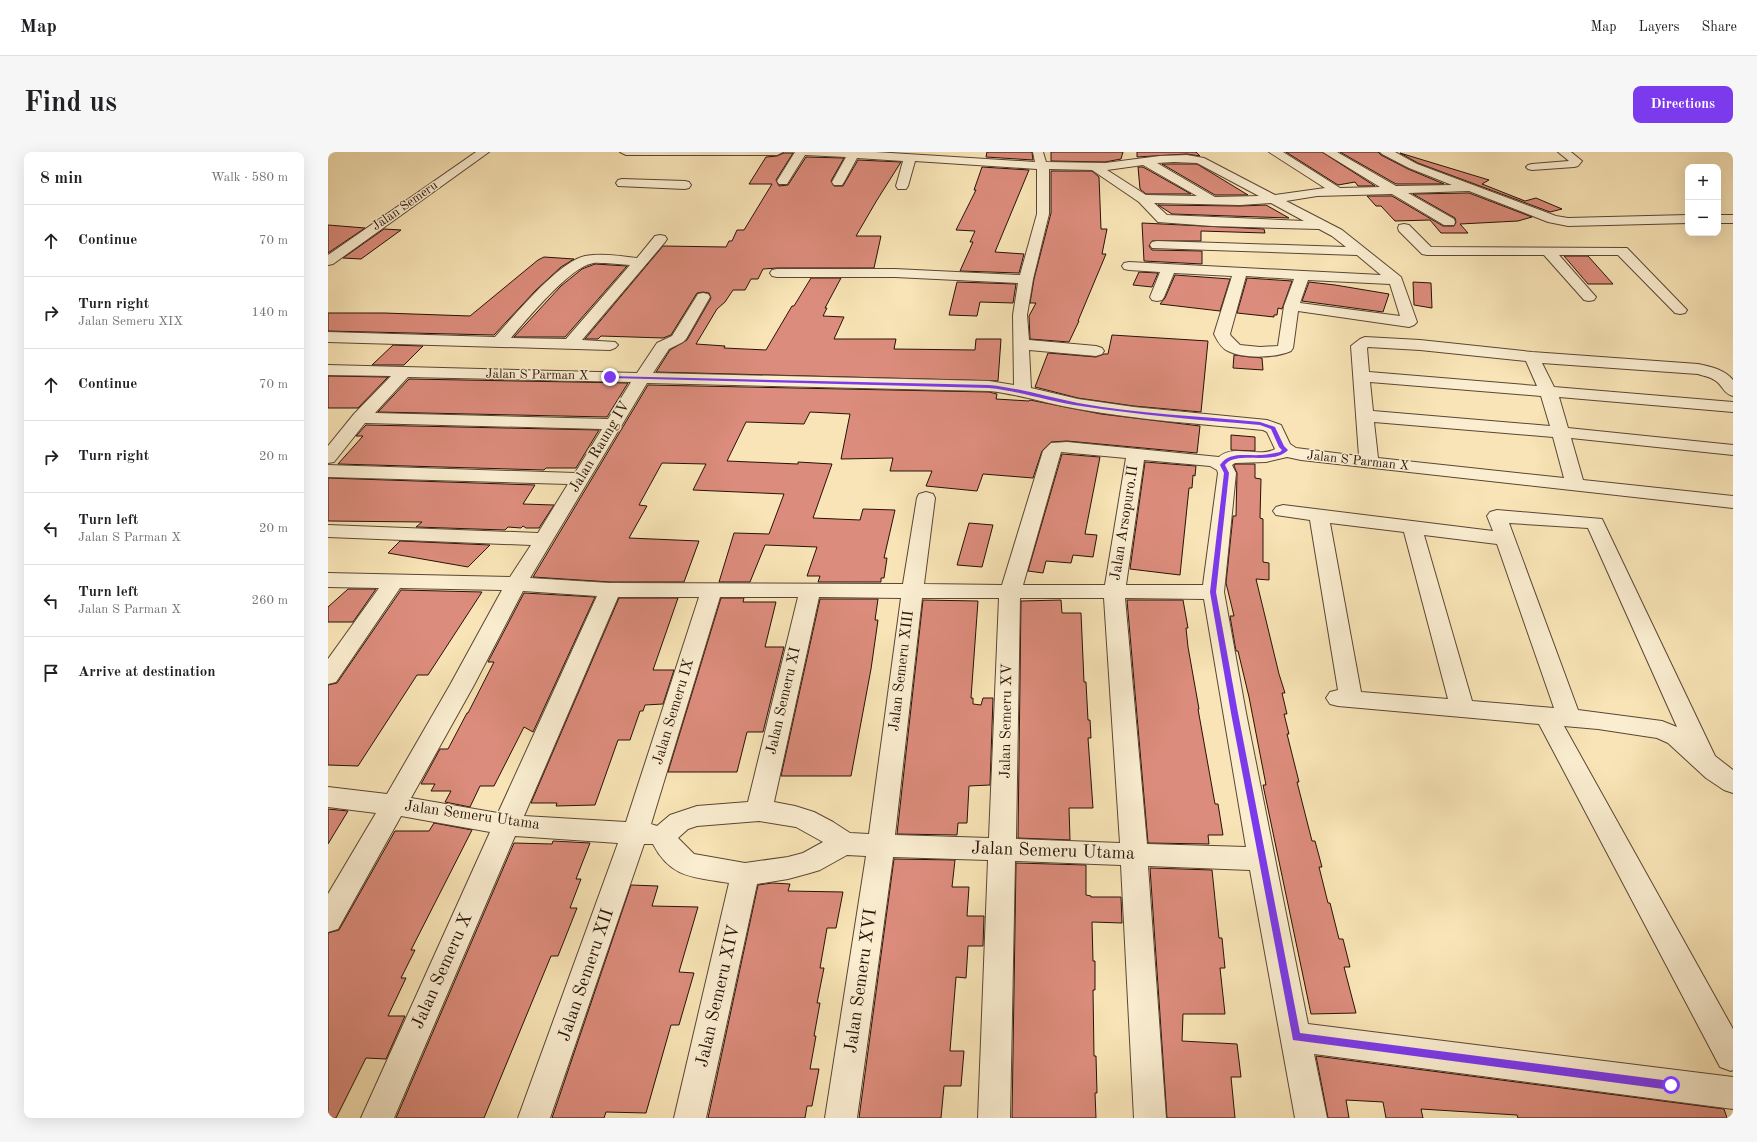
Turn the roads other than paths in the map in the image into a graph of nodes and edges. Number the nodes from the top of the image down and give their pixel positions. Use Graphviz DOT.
graph roads {
  1 [pos="483,152"];
  2 [pos="626,152"];
  3 [pos="691,152"];
  4 [pos="777,152"];
  5 [pos="801,152"];
  6 [pos="804,152"];
  7 [pos="1038,152"];
  8 [pos="1274,152"];
  9 [pos="1329,152"];
  10 [pos="1386,152"];
  11 [pos="1564,152"];
  12 [pos="707,153"];
  13 [pos="853,154"];
  14 [pos="910,157"];
  15 [pos="1146,162"];
  16 [pos="701,163"];
  17 [pos="1042,166"];
  18 [pos="1094,167"];
  19 [pos="1532,167"];
  20 [pos="694,175"];
  21 [pos="783,181"];
  22 [pos="838,182"];
  23 [pos="622,183"];
  24 [pos="685,185"];
  25 [pos="902,186"];
  26 [pos="1468,188"];
  27 [pos="1336,190"];
  28 [pos="1395,190"];
  29 [pos="670,197"];
  30 [pos="1143,199"];
  31 [pos="1274,199"];
  32 [pos="1212,201"];
  33 [pos="1733,218"];
  34 [pos="1721,219"];
  35 [pos="1685,220"];
  36 [pos="1449,222"];
  37 [pos="1568,222"];
  38 [pos="1321,225"];
  39 [pos="1404,228"];
  40 [pos="660,239"];
  41 [pos="1157,245"];
  42 [pos="1360,251"];
  43 [pos="1548,251"];
  44 [pos="1604,251"];
  45 [pos="328,261"];
  46 [pos="638,262"];
  47 [pos="1130,266"];
  48 [pos="1169,268"];
  49 [pos="777,273"];
  50 [pos="1240,273"];
  51 [pos="1302,276"];
  52 [pos="1026,279"];
  53 [pos="1396,280"];
  54 [pos="703,297"];
  55 [pos="1157,297"];
  56 [pos="1589,297"];
  57 [pos="1291,306"];
  58 [pos="1680,310"];
  59 [pos="328,337"];
  60 [pos="499,342"];
  61 [pos="570,344"];
  62 [pos="1020,344"];
  63 [pos="610,345"];
  64 [pos="1096,351"];
  65 [pos="1532,357"];
  66 [pos="328,370"];
  67 [pos="404,372"];
  68 [pos="1362,376"];
  69 [pos="642,378"];
  70 [pos="1733,390"];
  71 [pos="1023,392"];
  72 [pos="1548,392"];
  73 [pos="1733,407"];
  74 [pos="1366,416"];
  75 [pos="360,418"];
  76 [pos="613,424"];
  77 [pos="1560,432"];
  78 [pos="1285,450"];
  79 [pos="1733,450"];
  80 [pos="1136,454"];
  81 [pos="328,458"];
  82 [pos="1369,462"];
  83 [pos="1222,465"];
  84 [pos="328,471"];
  85 [pos="580,479"];
  86 [pos="1575,485"];
  87 [pos="926,498"];
  88 [pos="1733,502"];
  89 [pos="1283,511"];
  90 [pos="1318,515"];
  91 [pos="1412,527"];
  92 [pos="328,531"];
  93 [pos="544,539"];
  94 [pos="1506,539"];
  95 [pos="328,580"];
  96 [pos="394,581"];
  97 [pos="517,584"];
  98 [pos="610,590"];
  99 [pos="711,591"];
  100 [pos="810,592"];
  101 [pos="912,592"];
  102 [pos="1010,592"];
  103 [pos="1114,592"];
  104 [pos="1213,592"];
  105 [pos="328,676"];
  106 [pos="1462,708"];
  107 [pos="1558,716"];
  108 [pos="1704,760"];
  109 [pos="1733,783"];
  110 [pos="328,797"];
  111 [pos="394,805"];
  112 [pos="759,811"];
  113 [pos="507,825"];
  114 [pos="650,834"];
  115 [pos="844,844"];
  116 [pos="881,844"];
  117 [pos="1004,850"];
  118 [pos="1134,854"];
  119 [pos="1262,859"];
  120 [pos="745,874"];
  121 [pos="328,920"];
  122 [pos="1296,1037"];
  123 [pos="1731,1056"];
  124 [pos="1733,1093"];
  125 [pos="377,1118"];
  126 [pos="534,1118"];
  127 [pos="690,1118"];
  128 [pos="841,1118"];
  129 [pos="994,1118"];
  130 [pos="1150,1118"];
  131 [pos="1311,1118"];
  1 -- 45 [label="street, Jalan Semeru"];
  2 -- 3 [label="street"];
  3 -- 12 [label="street"];
  4 -- 12 [label="street"];
  5 -- 21 [label="street"];
  6 -- 13 [label="street"];
  7 -- 17 [label="street"];
  8 -- 27 [label="street"];
  9 -- 28 [label="street"];
  10 -- 26 [label="street"];
  11 -- 19 [label="street"];
  12 -- 16 [label="street"];
  13 -- 14 [label="street"];
  13 -- 22 [label="street"];
  14 -- 17 [label="street"];
  14 -- 25 [label="street"];
  15 -- 18 [label="street"];
  15 -- 31 [label="street"];
  15 -- 32 [label="street"];
  17 -- 18 [label="street"];
  17 -- 52 [label="street"];
  18 -- 30 [label="street"];
  20 -- 24 [label="street"];
  23 -- 24 [label="street"];
  24 -- 29 [label="street"];
  26 -- 28 [label="street"];
  26 -- 37 [label="street"];
  27 -- 28 [label="street"];
  27 -- 31 [label="street"];
  28 -- 36 [label="street"];
  30 -- 32 [label="street"];
  30 -- 38 [label="street"];
  31 -- 32 [label="street"];
  31 -- 38 [label="street"];
  33 -- 34 [label="street"];
  35 -- 37 [label="street"];
  37 -- 44 [label="street"];
  38 -- 42 [label="street"];
  39 -- 43 [label="street"];
  40 -- 46 [label="street"];
  41 -- 42 [label="street"];
  42 -- 53 [label="street"];
  43 -- 44 [label="street"];
  43 -- 56 [label="street"];
  44 -- 58 [label="street"];
  46 -- 60 [label="street"];
  46 -- 61 [label="street"];
  47 -- 48 [label="street"];
  48 -- 50 [label="street"];
  48 -- 55 [label="street"];
  49 -- 52 [label="street"];
  50 -- 51 [label="street"];
  50 -- 57 [label="street"];
  51 -- 53 [label="street"];
  51 -- 57 [label="street"];
  52 -- 62 [label="street"];
  53 -- 57 [label="street"];
  54 -- 69 [label="street, Jalan Raung IV"];
  59 -- 60 [label="street"];
  60 -- 61 [label="street"];
  61 -- 63 [label="street"];
  62 -- 64 [label="street"];
  62 -- 71 [label="street"];
  65 -- 68 [label="street"];
  65 -- 70 [label="street"];
  65 -- 72 [label="street"];
  66 -- 67 [label="street, Jalan S Parman X"];
  67 -- 69 [label="street, Jalan S Parman X"];
  67 -- 75 [label="street"];
  68 -- 72 [label="street"];
  68 -- 74 [label="street"];
  69 -- 71 [label="street, Jalan S Parman X"];
  69 -- 76 [label="street, Jalan Raung IV"];
  71 -- 78 [label="street, Jalan S Parman X"];
  72 -- 73 [label="street"];
  72 -- 77 [label="street"];
  74 -- 77 [label="street"];
  74 -- 82 [label="street"];
  75 -- 76 [label="street"];
  75 -- 81 [label="street"];
  76 -- 85 [label="street, Jalan Raung IV"];
  77 -- 79 [label="street"];
  77 -- 86 [label="street"];
  78 -- 82 [label="street, Jalan S Parman X"];
  78 -- 83 [label="street"];
  80 -- 83 [label="street"];
  80 -- 102 [label="street, Jalan Semeru XV"];
  80 -- 103 [label="street, Jalan Arsopuro.II"];
  82 -- 86 [label="street, Jalan S Parman X"];
  83 -- 104 [label="street"];
  84 -- 85 [label="street"];
  85 -- 93 [label="street, Jalan Raung IV"];
  86 -- 88 [label="street, Jalan S Parman X"];
  87 -- 101 [label="street, Jalan Semeru XIII"];
  89 -- 90 [label="street"];
  90 -- 91 [label="street"];
  90 -- 106 [label="street"];
  91 -- 94 [label="street"];
  91 -- 106 [label="street"];
  92 -- 93 [label="street"];
  93 -- 97 [label="street, Jalan Raung IV"];
  94 -- 107 [label="street"];
  94 -- 108 [label="street"];
  95 -- 96 [label="street"];
  96 -- 97 [label="street"];
  96 -- 105 [label="street"];
  97 -- 98 [label="street"];
  97 -- 111 [label="street, Jalan Raung IV"];
  98 -- 99 [label="street"];
  98 -- 113 [label="street, Jalan Semeru X"];
  99 -- 100 [label="street"];
  99 -- 114 [label="street, Jalan Semeru IX"];
  100 -- 101 [label="street"];
  100 -- 112 [label="street, Jalan Semeru XI"];
  101 -- 102 [label="street"];
  101 -- 116 [label="street, Jalan Semeru XIII"];
  102 -- 103 [label="street"];
  102 -- 117 [label="street, Jalan Semeru XV"];
  103 -- 104 [label="street"];
  103 -- 118 [label="street, Jalan Arsopuro.II"];
  104 -- 119 [label="street"];
  106 -- 107 [label="street"];
  107 -- 108 [label="street"];
  107 -- 123 [label="street"];
  108 -- 109 [label="street"];
  110 -- 111 [label="street, Jalan Semeru Utama"];
  111 -- 113 [label="street, Jalan Semeru Utama"];
  111 -- 121 [label="street, Jalan Raung IV"];
  112 -- 114 [label="street"];
  112 -- 115 [label="street"];
  113 -- 114 [label="street, Jalan Semeru Utama"];
  113 -- 125 [label="street, Jalan Semeru X"];
  114 -- 120 [label="street"];
  114 -- 126 [label="street, Jalan Semeru XII"];
  115 -- 116 [label="street, Jalan Semeru Utama"];
  115 -- 120 [label="street"];
  116 -- 117 [label="street, Jalan Semeru Utama"];
  116 -- 128 [label="street, Jalan Semeru XVI"];
  117 -- 118 [label="street, Jalan Semeru Utama"];
  117 -- 129 [label="street, Jalan Semeru XV"];
  118 -- 119 [label="street, Jalan Semeru Utama"];
  118 -- 130 [label="street, Jalan Arsopuro.II"];
  119 -- 122 [label="street"];
  120 -- 127 [label="street, Jalan Semeru XIV"];
  122 -- 124 [label="street"];
  122 -- 131 [label="street"];
}
